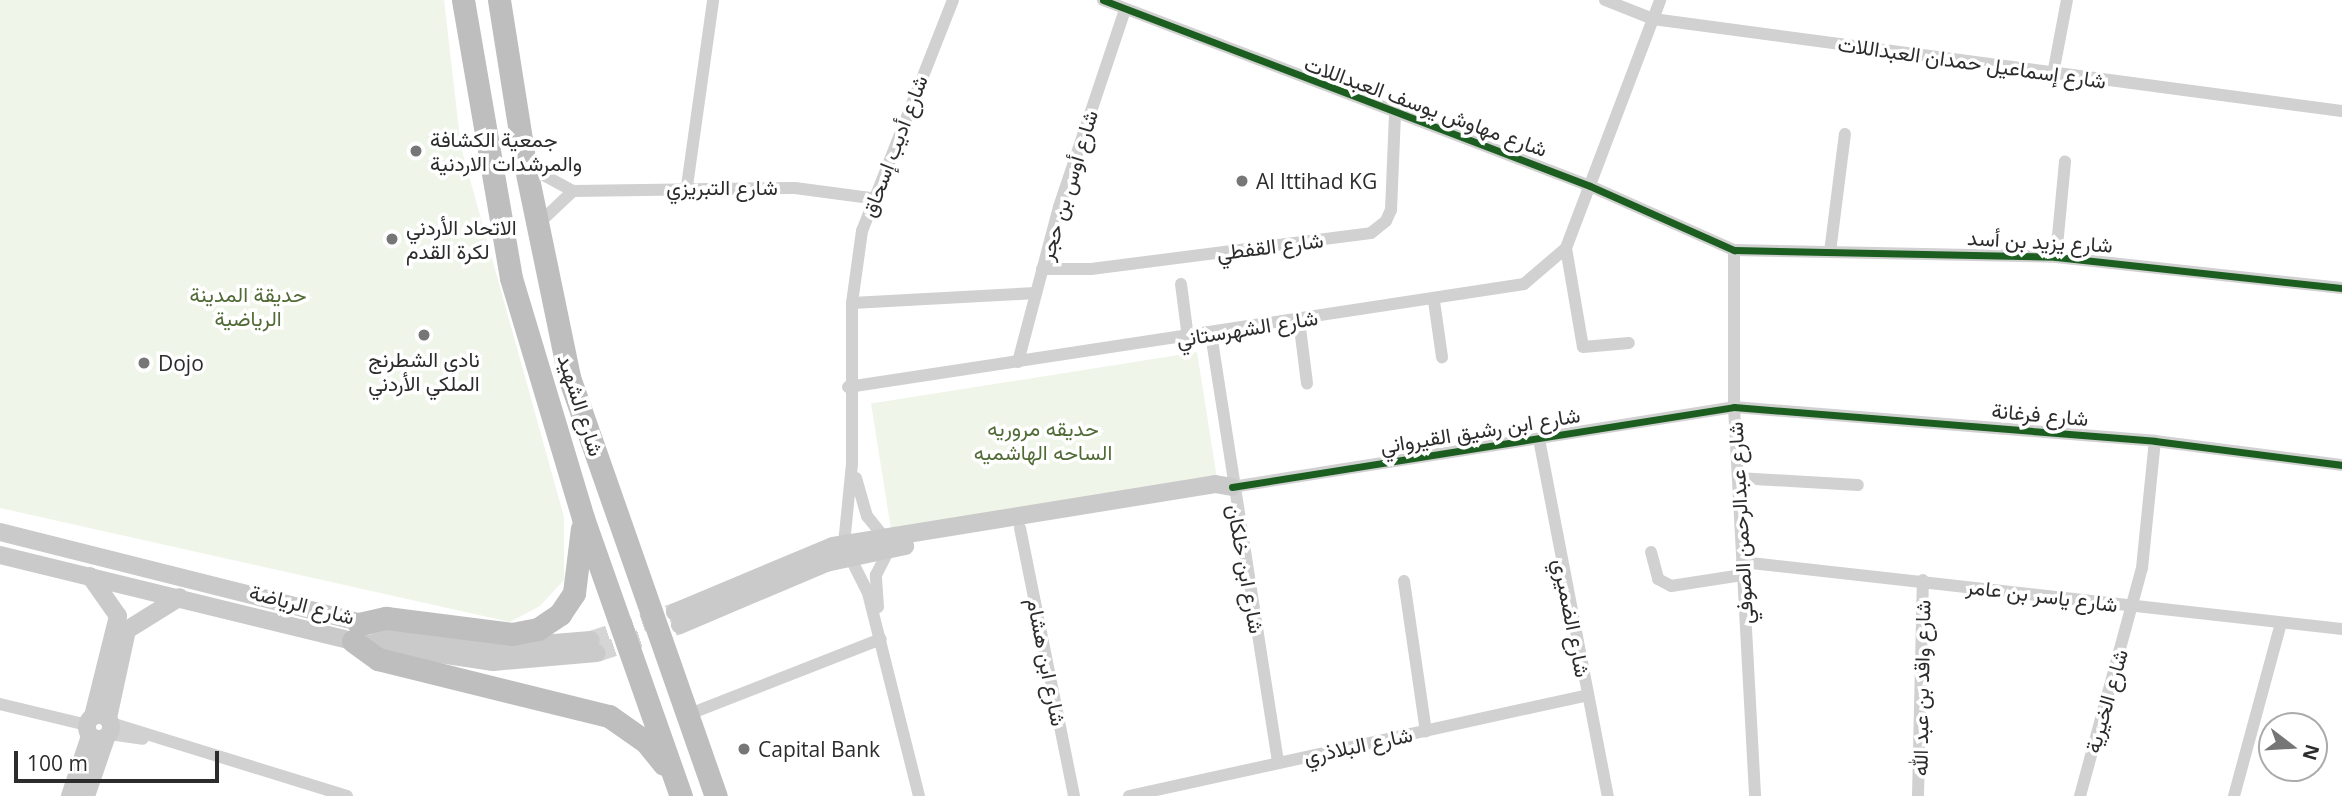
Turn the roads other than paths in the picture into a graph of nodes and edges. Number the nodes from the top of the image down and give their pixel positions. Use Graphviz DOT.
graph roads {
  1 [pos="463,0"];
  2 [pos="499,0"];
  3 [pos="713,0"];
  4 [pos="953,0"];
  5 [pos="1103,0"];
  6 [pos="1605,0"];
  7 [pos="1660,0"];
  8 [pos="2067,0"];
  9 [pos="1125,10"];
  10 [pos="1653,19"];
  11 [pos="2053,74"];
  12 [pos="2342,111"];
  13 [pos="1395,115"];
  14 [pos="1845,134"];
  15 [pos="2065,161"];
  16 [pos="525,164"];
  17 [pos="687,186"];
  18 [pos="1590,186"];
  19 [pos="573,191"];
  20 [pos="870,198"];
  21 [pos="537,226"];
  22 [pos="1566,248"];
  23 [pos="1734,250"];
  24 [pos="1830,252"];
  25 [pos="2056,257"];
  26 [pos="1042,269"];
  27 [pos="1181,284"];
  28 [pos="2342,288"];
  29 [pos="1035,293"];
  30 [pos="1434,301"];
  31 [pos="852,303"];
  32 [pos="1299,320"];
  33 [pos="1211,334"];
  34 [pos="1188,338"];
  35 [pos="1629,343"];
  36 [pos="1441,357"];
  37 [pos="1018,362"];
  38 [pos="1307,383"];
  39 [pos="848,387"];
  40 [pos="1734,407"];
  41 [pos="1539,439"];
  42 [pos="2155,441"];
  43 [pos="852,464"];
  44 [pos="2342,465"];
  45 [pos="1738,478"];
  46 [pos="1858,485"];
  47 [pos="1232,487"];
  48 [pos="583,518"];
  49 [pos="1020,528"];
  50 [pos="0,533"];
  51 [pos="887,543"];
  52 [pos="847,550"];
  53 [pos="1651,552"];
  54 [pos="0,555"];
  55 [pos="1742,568"];
  56 [pos="90,576"];
  57 [pos="1404,580"];
  58 [pos="1923,580"];
  59 [pos="180,597"];
  60 [pos="2133,607"];
  61 [pos="678,619"];
  62 [pos="2281,623"];
  63 [pos="2342,629"];
  64 [pos="356,632"];
  65 [pos="881,639"];
  66 [pos="594,647"];
  67 [pos="1587,695"];
  68 [pos="0,704"];
  69 [pos="687,715"];
  70 [pos="100,727"];
  71 [pos="1426,730"];
  72 [pos="1278,761"];
  73 [pos="677,787"];
  74 [pos="70,796"];
  75 [pos="86,796"];
  76 [pos="348,796"];
  77 [pos="716,796"];
  78 [pos="919,796"];
  79 [pos="1074,796"];
  80 [pos="1129,796"];
  81 [pos="1608,796"];
  82 [pos="1755,796"];
  83 [pos="1918,796"];
  84 [pos="2080,796"];
  85 [pos="2234,796"];
  1 -- 48 [label="highway, شارع الشهيد"];
  2 -- 16 [label="highway, شارع الشهيد"];
  3 -- 17 [label="street"];
  4 -- 20 [label="street, شارع أديب إسحاق"];
  5 -- 9 [label="street, شارع مهاوش يوسف العبداللات"];
  6 -- 10 [label="street, شارع إسماعيل حمدان العبداللات"];
  7 -- 10 [label="street, شارع الشهرستاني"];
  8 -- 11 [label="street"];
  9 -- 13 [label="street, شارع مهاوش يوسف العبداللات"];
  9 -- 26 [label="street, شارع أوس بن حجر"];
  10 -- 11 [label="street, شارع إسماعيل حمدان العبداللات"];
  10 -- 18 [label="street, شارع الشهرستاني"];
  11 -- 12 [label="street, شارع إسماعيل حمدان العبداللات"];
  13 -- 18 [label="street, شارع مهاوش يوسف العبداللات"];
  13 -- 26 [label="street, شارع القفطي"];
  14 -- 24 [label="street"];
  15 -- 25 [label="street"];
  16 -- 19 [label="street"];
  16 -- 21 [label="highway, شارع الشهيد"];
  17 -- 19 [label="street, شارع التبريزي"];
  17 -- 20 [label="street, شارع التبريزي"];
  18 -- 22 [label="street, شارع الشهرستاني"];
  18 -- 23 [label="street, شارع مهاوش يوسف العبداللات"];
  19 -- 21 [label="street"];
  20 -- 31 [label="street, شارع أديب إسحاق"];
  21 -- 69 [label="highway, شارع الشهيد"];
  22 -- 30 [label="street, شارع الشهرستاني"];
  22 -- 35 [label="street"];
  23 -- 24 [label="street, شارع يزيد بن أسد"];
  23 -- 40 [label="street, شارع عبدالرحمن الصوفي"];
  24 -- 25 [label="street, شارع يزيد بن أسد"];
  25 -- 28 [label="street, شارع يزيد بن أسد"];
  26 -- 29 [label="street, شارع أوس بن حجر"];
  27 -- 34 [label="street"];
  29 -- 31 [label="street"];
  29 -- 37 [label="street, شارع أوس بن حجر"];
  30 -- 32 [label="street, شارع الشهرستاني"];
  30 -- 36 [label="street"];
  31 -- 39 [label="street, شارع أديب إسحاق"];
  32 -- 33 [label="street, شارع الشهرستاني"];
  32 -- 38 [label="street"];
  33 -- 34 [label="street, شارع الشهرستاني"];
  33 -- 47 [label="street, شارع ابن خلكان"];
  34 -- 37 [label="street, شارع الشهرستاني"];
  37 -- 39 [label="street, شارع الشهرستاني"];
  39 -- 43 [label="street, شارع أديب إسحاق"];
  40 -- 41 [label="street, شارع ابن رشيق القيرواني"];
  40 -- 42 [label="street, شارع فرغانة"];
  40 -- 45 [label="street, شارع عبدالرحمن الصوفي"];
  41 -- 47 [label="street, شارع ابن رشيق القيرواني"];
  41 -- 67 [label="street, شارع الضميري"];
  42 -- 44 [label="street, شارع فرغانة"];
  42 -- 60 [label="street, شارع الخيرية"];
  43 -- 51 [label="street, شارع أديب إسحاق"];
  43 -- 52 [label="street, شارع أديب إسحاق"];
  45 -- 46 [label="street"];
  45 -- 55 [label="street, شارع عبدالرحمن الصوفي"];
  47 -- 49 [label="main road, شارع ابن رشيق القيرواني"];
  47 -- 51 [label="main road, شارع ابن رشيق القيرواني"];
  47 -- 72 [label="street, شارع ابن خلكان"];
  48 -- 64 [label="highway"];
  48 -- 73 [label="highway, شارع الشهيد"];
  49 -- 51 [label="main road, شارع ابن رشيق القيرواني"];
  49 -- 79 [label="street, شارع ابن هشام"];
  50 -- 64 [label="main road, شارع الرياضة"];
  51 -- 52 [label="main road"];
  51 -- 65 [label="street, شارع أديب إسحاق"];
  52 -- 61 [label="main road"];
  52 -- 65 [label="street, شارع أديب إسحاق"];
  53 -- 55 [label="street, شارع ياسر بن عامر"];
  54 -- 56 [label="main road, شارع الرياضة"];
  55 -- 58 [label="street, شارع ياسر بن عامر"];
  55 -- 82 [label="street, شارع عبدالرحمن الصوفي"];
  56 -- 59 [label="main road, شارع الرياضة"];
  56 -- 70 [label="main road"];
  57 -- 71 [label="street"];
  58 -- 60 [label="street, شارع ياسر بن عامر"];
  58 -- 83 [label="street, شارع واقد بن عبد الله"];
  59 -- 64 [label="main road, شارع الرياضة"];
  59 -- 70 [label="main road"];
  60 -- 62 [label="street, شارع ياسر بن عامر"];
  60 -- 84 [label="street, شارع الخيرية"];
  62 -- 63 [label="street, شارع ياسر بن عامر"];
  62 -- 85 [label="street"];
  64 -- 66 [label="main road, شارع الرياضة"];
  64 -- 73 [label="highway"];
  65 -- 69 [label="street"];
  65 -- 78 [label="street, شارع أديب إسحاق"];
  67 -- 71 [label="street, شارع البلاذري"];
  67 -- 81 [label="street, شارع الضميري"];
  68 -- 70 [label="street"];
  69 -- 77 [label="highway, شارع الشهيد"];
  70 -- 74 [label="main road"];
  70 -- 75 [label="main road"];
  70 -- 76 [label="street"];
  71 -- 72 [label="street, شارع البلاذري"];
  72 -- 80 [label="street, شارع البلاذري"];
}
